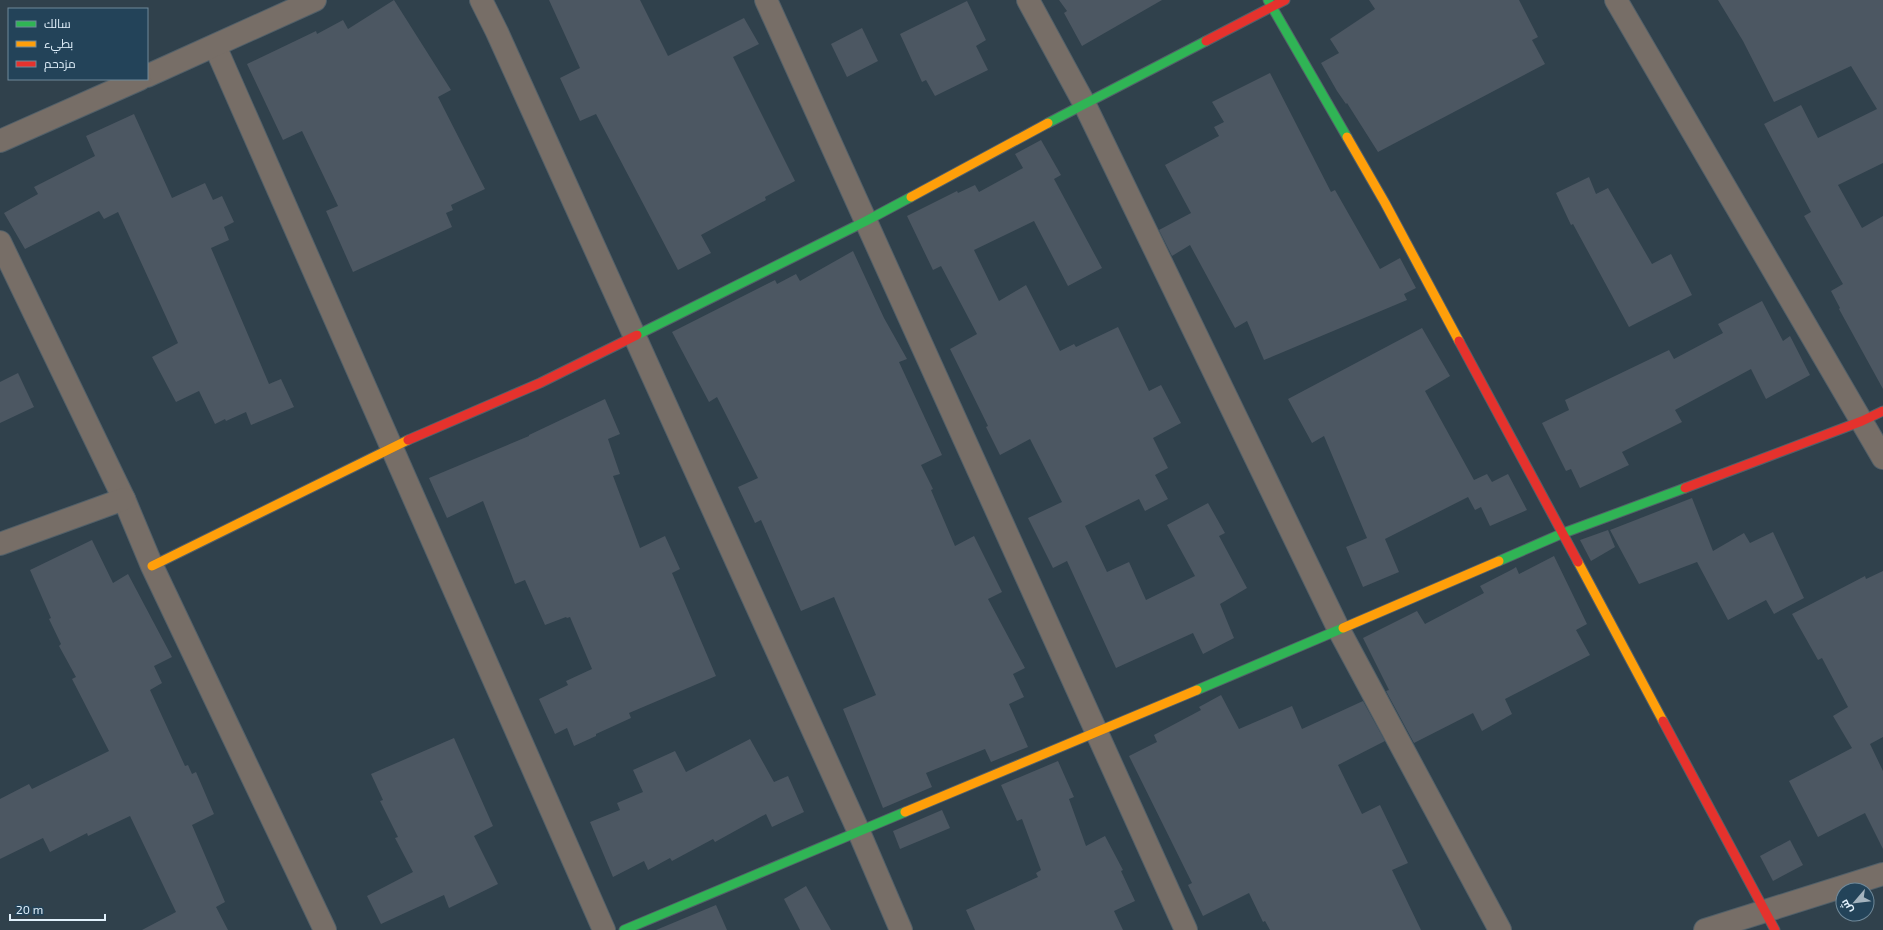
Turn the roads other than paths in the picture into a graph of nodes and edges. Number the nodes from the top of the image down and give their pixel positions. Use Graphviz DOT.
graph roads {
  1 [pos="314,0"];
  2 [pos="481,0"];
  3 [pos="766,0"];
  4 [pos="1028,0"];
  5 [pos="1285,0"];
  6 [pos="1616,0"];
  7 [pos="1270,4"];
  8 [pos="215,46"];
  9 [pos="148,76"];
  10 [pos="138,80"];
  11 [pos="1084,103"];
  12 [pos="0,141"];
  13 [pos="866,221"];
  14 [pos="0,242"];
  15 [pos="636,336"];
  16 [pos="1883,411"];
  17 [pos="1862,420"];
  18 [pos="391,447"];
  19 [pos="1883,458"];
  20 [pos="124,499"];
  21 [pos="1562,534"];
  22 [pos="0,544"];
  23 [pos="152,566"];
  24 [pos="1339,630"];
  25 [pos="1097,731"];
  26 [pos="859,832"];
  27 [pos="1883,874"];
  28 [pos="1766,910"];
  29 [pos="325,930"];
  30 [pos="604,930"];
  31 [pos="624,930"];
  32 [pos="901,930"];
  33 [pos="1186,930"];
  34 [pos="1500,930"];
  35 [pos="1705,930"];
  36 [pos="1775,930"];
  1 -- 8 [label="street"];
  2 -- 15 [label="street"];
  3 -- 13 [label="street"];
  4 -- 11 [label="street"];
  5 -- 7 [label="street"];
  6 -- 17 [label="street"];
  7 -- 11 [label="street"];
  7 -- 21 [label="street"];
  8 -- 9 [label="street"];
  8 -- 18 [label="street"];
  10 -- 12 [label="street"];
  11 -- 13 [label="street"];
  11 -- 24 [label="street"];
  13 -- 15 [label="street"];
  13 -- 25 [label="street"];
  14 -- 20 [label="street"];
  15 -- 18 [label="street"];
  15 -- 26 [label="street"];
  16 -- 17 [label="street"];
  17 -- 19 [label="street"];
  17 -- 21 [label="street"];
  18 -- 23 [label="street"];
  18 -- 30 [label="street"];
  20 -- 22 [label="street"];
  20 -- 23 [label="street"];
  21 -- 24 [label="street"];
  21 -- 28 [label="street"];
  23 -- 29 [label="street"];
  24 -- 25 [label="street"];
  24 -- 34 [label="street"];
  25 -- 26 [label="street"];
  25 -- 33 [label="street"];
  26 -- 31 [label="street"];
  26 -- 32 [label="street"];
  27 -- 28 [label="street"];
  28 -- 35 [label="street"];
  28 -- 36 [label="street"];
}
